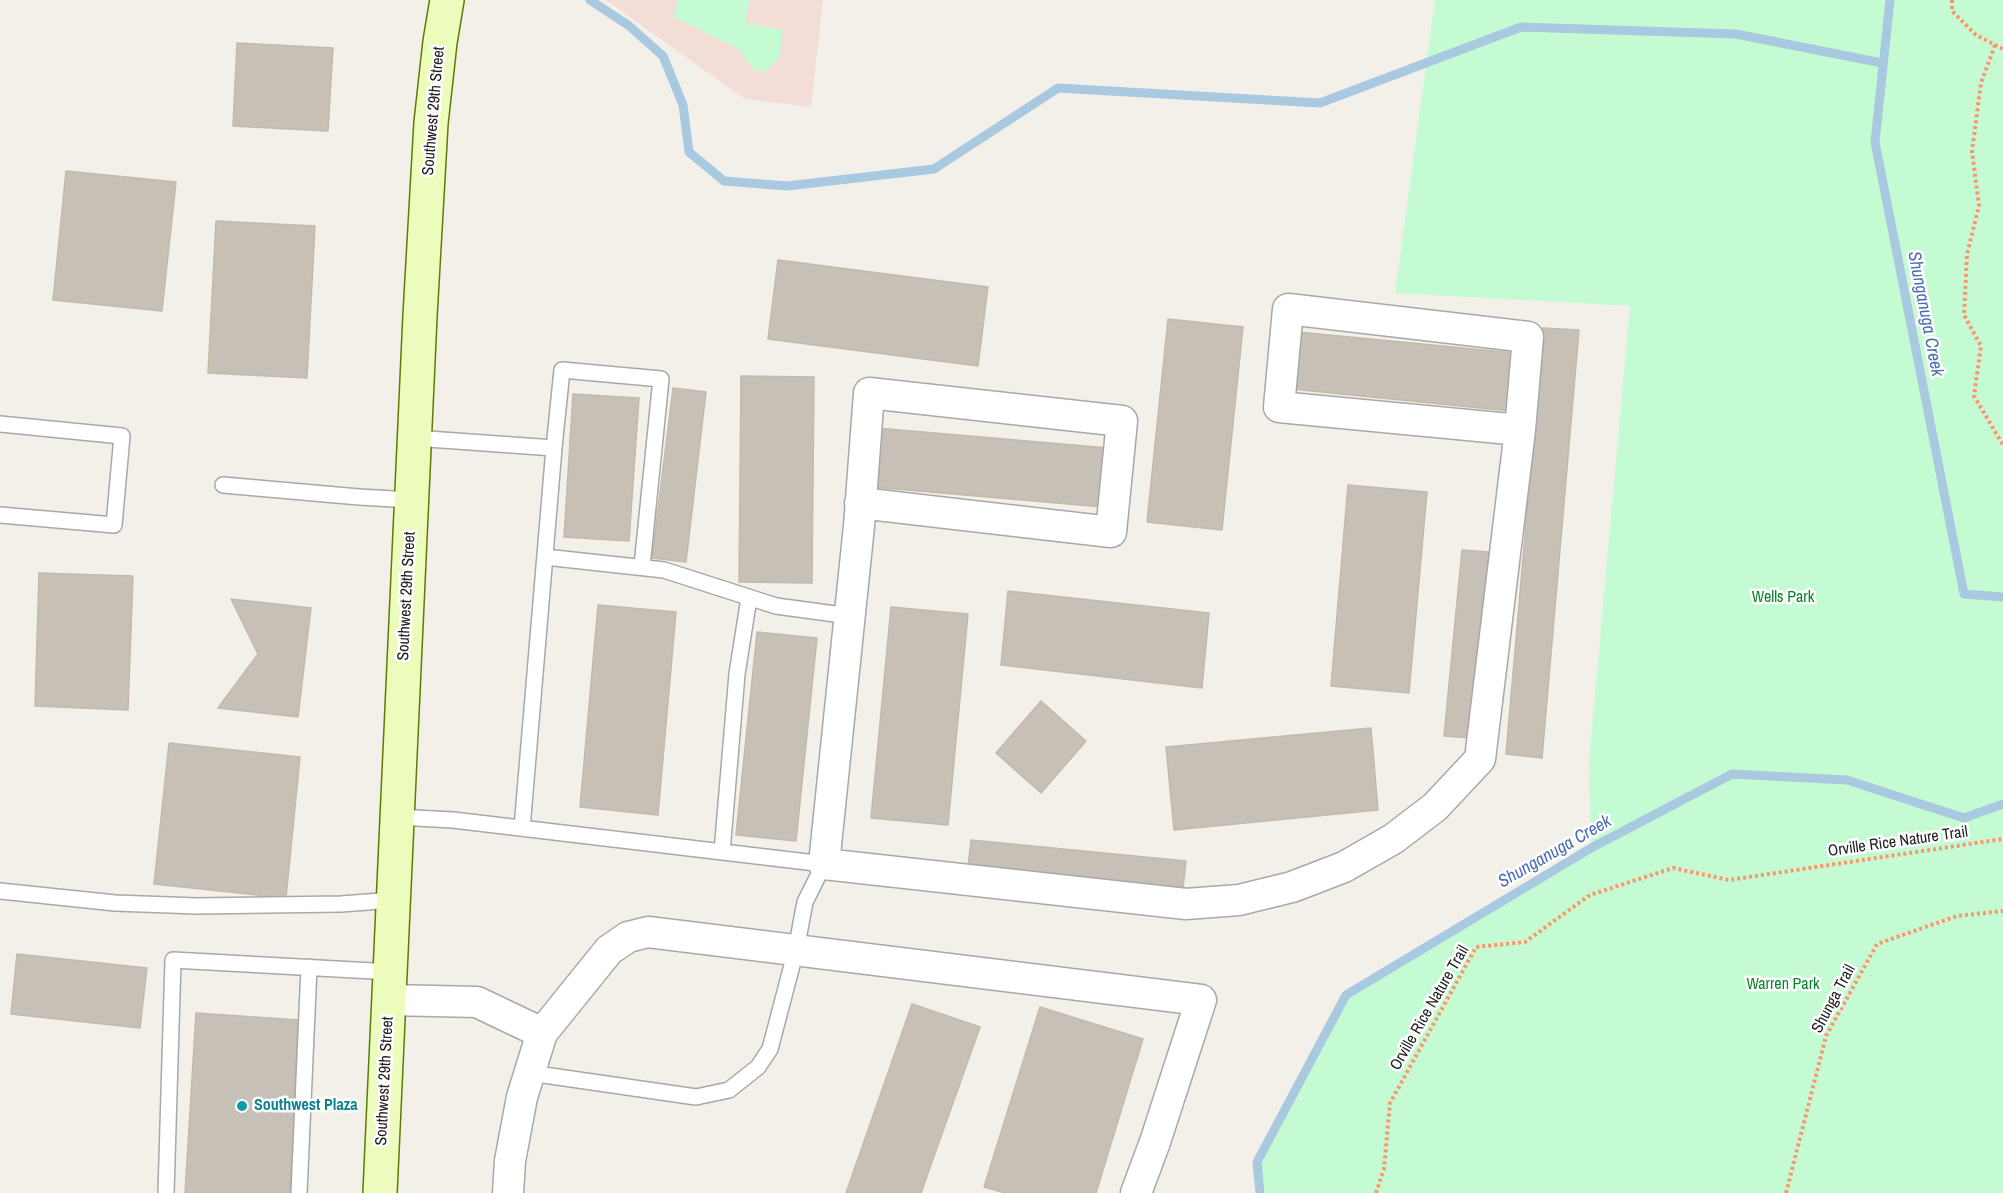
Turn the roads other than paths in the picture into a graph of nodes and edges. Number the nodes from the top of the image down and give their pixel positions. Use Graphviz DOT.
graph roads {
  1 [pos="447,0"];
  2 [pos="0,424"];
  3 [pos="1520,430"];
  4 [pos="414,438"];
  5 [pos="554,448"];
  6 [pos="224,485"];
  7 [pos="411,500"];
  8 [pos="860,503"];
  9 [pos="0,515"];
  10 [pos="545,557"];
  11 [pos="642,566"];
  12 [pos="749,598"];
  13 [pos="850,616"];
  14 [pos="397,818"];
  15 [pos="522,828"];
  16 [pos="722,852"];
  17 [pos="824,864"];
  18 [pos="0,891"];
  19 [pos="394,900"];
  20 [pos="796,950"];
  21 [pos="309,967"];
  22 [pos="390,986"];
  23 [pos="542,1033"];
  24 [pos="530,1072"];
  25 [pos="166,1193"];
  26 [pos="299,1193"];
  27 [pos="381,1193"];
  28 [pos="508,1193"];
  29 [pos="1136,1193"];
  1 -- 4 [label="main road, Southwest 29th Street"];
  2 -- 9 [label="lane"];
  3 -- 3 [label="street"];
  3 -- 17 [label="street"];
  4 -- 5 [label="lane"];
  4 -- 7 [label="main road, Southwest 29th Street"];
  5 -- 10 [label="lane"];
  5 -- 11 [label="lane"];
  6 -- 7 [label="lane"];
  7 -- 14 [label="main road, Southwest 29th Street"];
  8 -- 8 [label="street"];
  8 -- 13 [label="street"];
  10 -- 11 [label="lane"];
  10 -- 15 [label="lane"];
  11 -- 12 [label="lane"];
  12 -- 13 [label="lane"];
  12 -- 16 [label="lane"];
  13 -- 17 [label="street"];
  14 -- 15 [label="lane"];
  14 -- 19 [label="main road, Southwest 29th Street"];
  15 -- 16 [label="lane"];
  16 -- 17 [label="lane"];
  17 -- 20 [label="lane"];
  18 -- 19 [label="lane"];
  19 -- 22 [label="main road, Southwest 29th Street"];
  20 -- 23 [label="street"];
  20 -- 24 [label="lane"];
  20 -- 29 [label="street"];
  21 -- 22 [label="lane"];
  21 -- 25 [label="lane"];
  21 -- 26 [label="lane"];
  22 -- 23 [label="street"];
  22 -- 27 [label="main road, Southwest 29th Street"];
  23 -- 24 [label="street"];
  24 -- 28 [label="street"];
}
